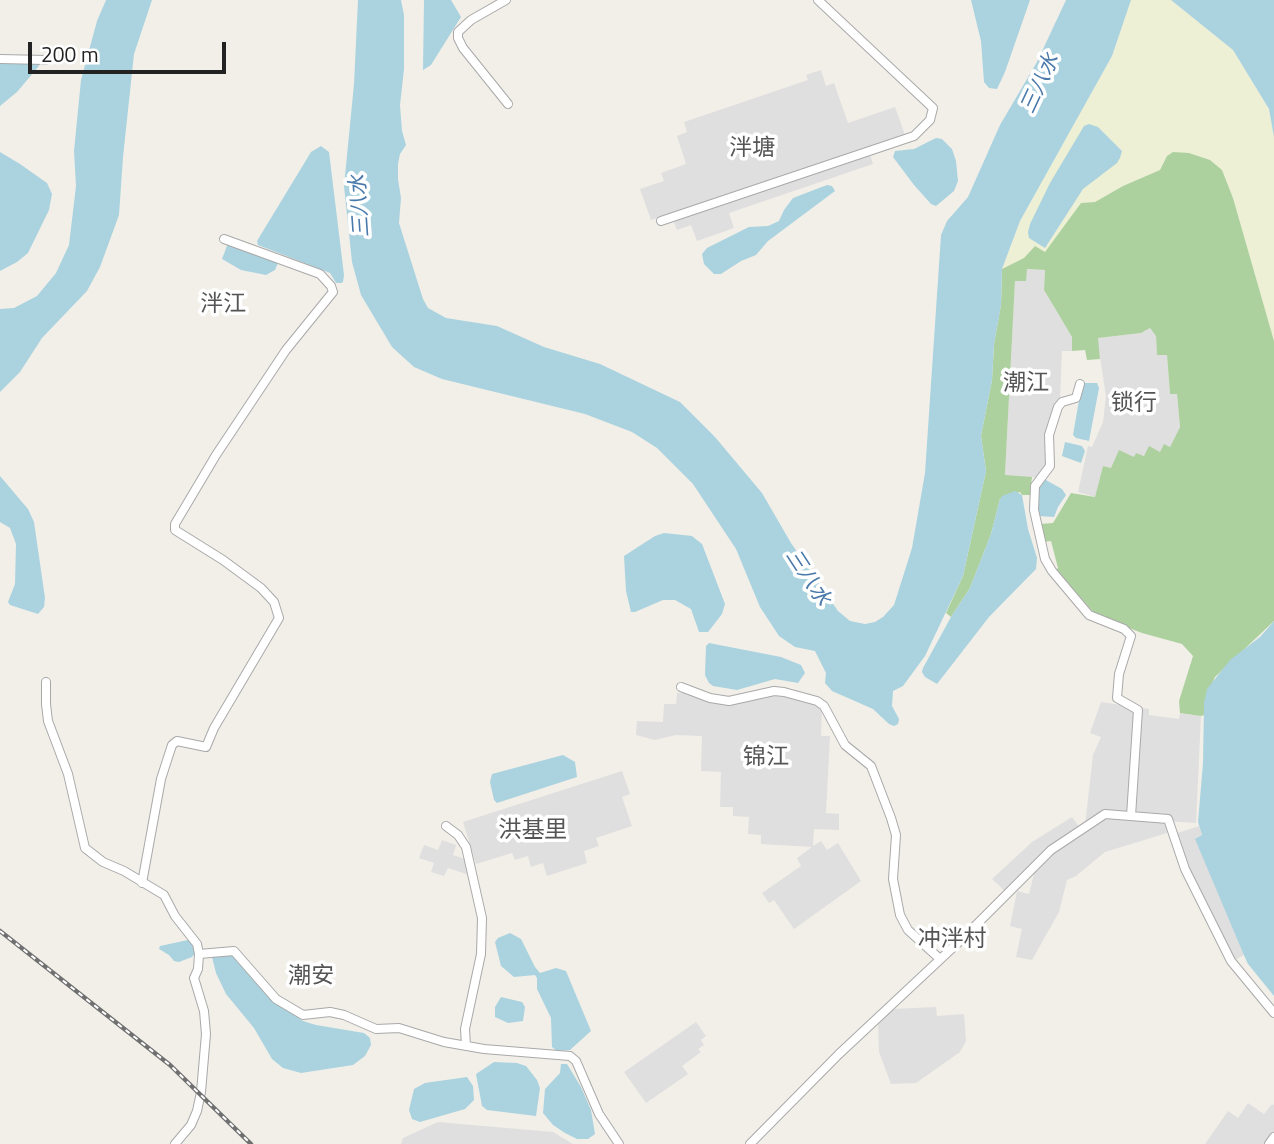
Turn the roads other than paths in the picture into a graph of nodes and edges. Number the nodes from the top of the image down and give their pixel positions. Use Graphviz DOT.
graph roads {
  1 [pos="506,0"];
  2 [pos="818,0"];
  3 [pos="0,59"];
  4 [pos="46,60"];
  5 [pos="508,104"];
  6 [pos="661,221"];
  7 [pos="224,239"];
  8 [pos="1080,384"];
  9 [pos="46,682"];
  10 [pos="681,687"];
  11 [pos="1131,816"];
  12 [pos="446,826"];
  13 [pos="142,883"];
  14 [pos="199,954"];
  15 [pos="940,958"];
  16 [pos="1274,1013"];
  17 [pos="466,1046"];
  18 [pos="1274,1137"];
  19 [pos="175,1144"];
  20 [pos="618,1144"];
  21 [pos="750,1144"];
  22 [pos="1269,1144"];
  1 -- 5 [label="street"];
  2 -- 6 [label="street"];
  3 -- 4 [label="street"];
  7 -- 13 [label="street"];
  8 -- 11 [label="street"];
  9 -- 13 [label="street"];
  10 -- 15 [label="street"];
  11 -- 15 [label="street"];
  11 -- 16 [label="street"];
  12 -- 17 [label="street"];
  13 -- 14 [label="street"];
  14 -- 17 [label="street"];
  14 -- 19 [label="street"];
  15 -- 21 [label="street"];
  17 -- 20 [label="street"];
  18 -- 22 [label="street"];
}
